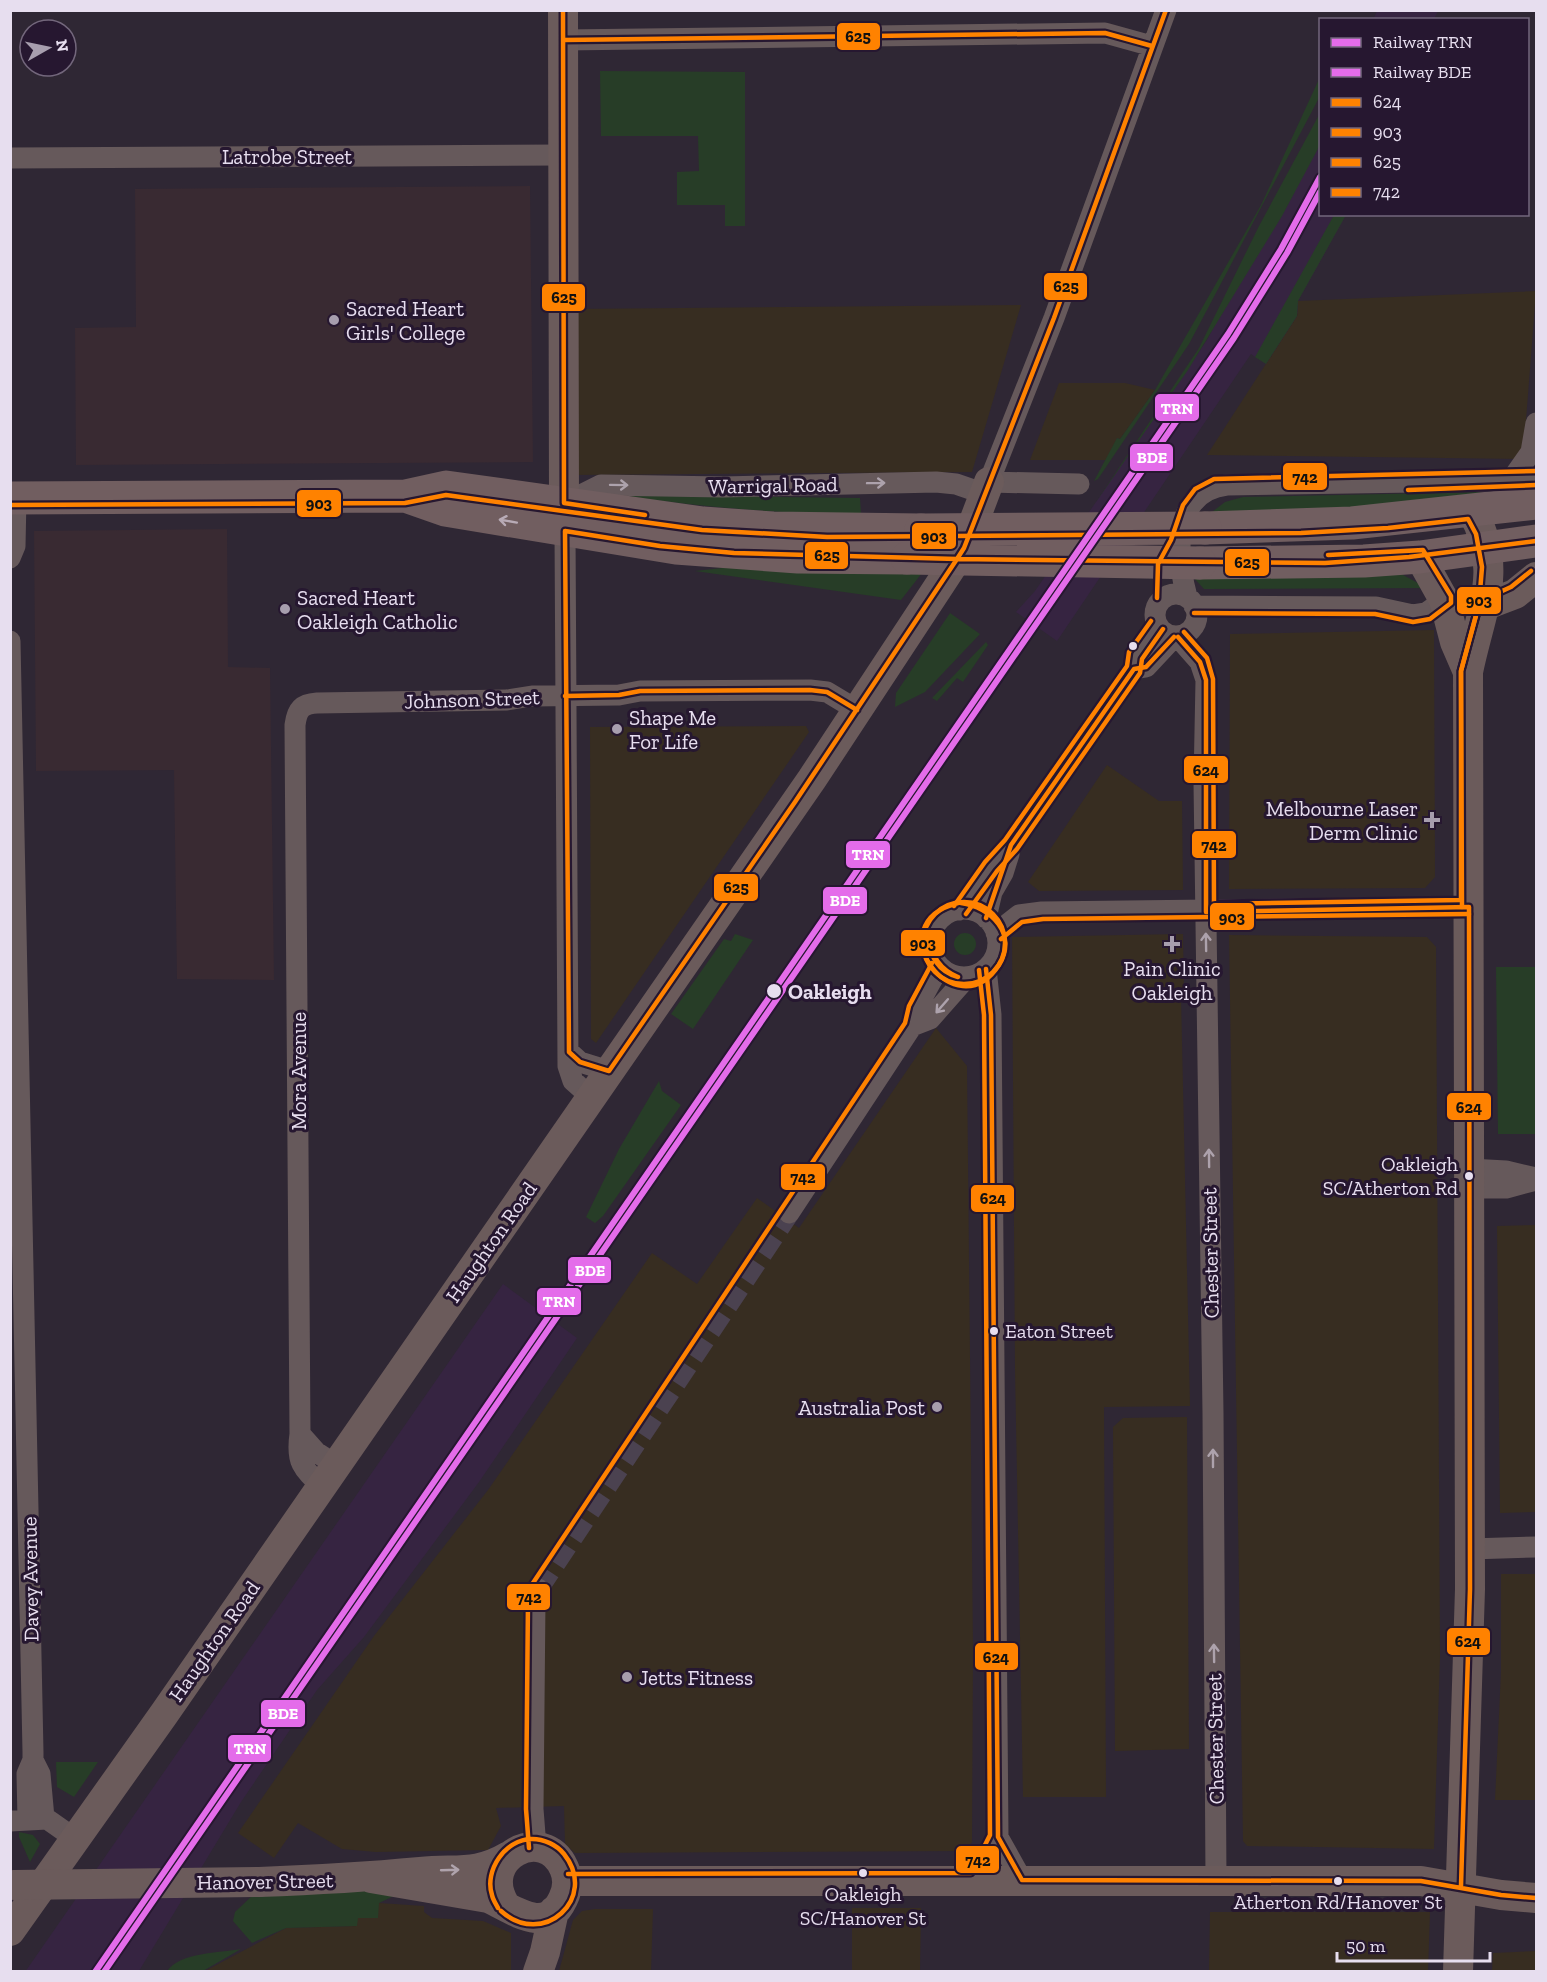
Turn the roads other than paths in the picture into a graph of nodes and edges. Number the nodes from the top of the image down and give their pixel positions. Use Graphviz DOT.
graph roads {
  1 [pos="563,10"];
  2 [pos="1166,10"];
  3 [pos="564,40"];
  4 [pos="1152,46"];
  5 [pos="563,155"];
  6 [pos="10,158"];
  7 [pos="1536,423"];
  8 [pos="1536,478"];
  9 [pos="1512,479"];
  10 [pos="1079,484"];
  11 [pos="987,488"];
  12 [pos="13,498"];
  13 [pos="1536,503"];
  14 [pos="1472,511"];
  15 [pos="565,517"];
  16 [pos="1536,541"];
  17 [pos="1195,545"];
  18 [pos="1487,549"];
  19 [pos="1420,557"];
  20 [pos="10,558"];
  21 [pos="1536,577"];
  22 [pos="1164,598"];
  23 [pos="1444,600"];
  24 [pos="1191,602"];
  25 [pos="1486,605"];
  26 [pos="1170,633"];
  27 [pos="10,641"];
  28 [pos="1468,672"];
  29 [pos="565,696"];
  30 [pos="299,709"];
  31 [pos="857,710"];
  32 [pos="1011,845"];
  33 [pos="1469,907"];
  34 [pos="960,910"];
  35 [pos="1206,912"];
  36 [pos="991,925"];
  37 [pos="939,967"];
  38 [pos="976,973"];
  39 [pos="912,1026"];
  40 [pos="569,1052"];
  41 [pos="609,1071"];
  42 [pos="591,1097"];
  43 [pos="1469,1179"];
  44 [pos="1536,1179"];
  45 [pos="789,1214"];
  46 [pos="329,1475"];
  47 [pos="1536,1547"];
  48 [pos="1470,1549"];
  49 [pos="538,1589"];
  50 [pos="28,1820"];
  51 [pos="998,1837"];
  52 [pos="74,1838"];
  53 [pos="522,1852"];
  54 [pos="371,1878"];
  55 [pos="1216,1879"];
  56 [pos="975,1880"];
  57 [pos="1022,1880"];
  58 [pos="568,1881"];
  59 [pos="12,1885"];
  60 [pos="1461,1886"];
  61 [pos="1536,1898"];
  62 [pos="512,1910"];
  63 [pos="554,1911"];
  64 [pos="10,1931"];
  65 [pos="533,1971"];
  66 [pos="538,1971"];
  67 [pos="1458,1971"];
  1 -- 3 [label="street"];
  2 -- 4 [label="street"];
  3 -- 4 [label="street"];
  3 -- 5 [label="street"];
  4 -- 11 [label="street"];
  5 -- 6 [label="street, Latrobe Street"];
  5 -- 15 [label="street"];
  7 -- 9 [label="street"];
  8 -- 9 [label="street"];
  9 -- 17 [label="street"];
  10 -- 11 [label="street, Warrigal Road"];
  15 -- 11 [label="street, Warrigal Road, one-way"];
  11 -- 31 [label="street, Haughton Road"];
  12 -- 15 [label="highway, Warrigal Road"];
  12 -- 20 [label="street"];
  13 -- 14 [label="highway, Warrigal Road"];
  14 -- 17 [label="highway, Warrigal Road"];
  14 -- 18 [label="street"];
  15 -- 17 [label="highway, Warrigal Road, bridge"];
  15 -- 29 [label="street"];
  16 -- 18 [label="highway, Warrigal Road"];
  17 -- 19 [label="highway, Warrigal Road"];
  17 -- 22 [label="street"];
  17 -- 24 [label="street"];
  18 -- 19 [label="highway, Warrigal Road"];
  18 -- 25 [label="street"];
  19 -- 23 [label="street"];
  21 -- 25 [label="street"];
  22 -- 24 [label="street"];
  22 -- 26 [label="street"];
  23 -- 24 [label="street"];
  23 -- 28 [label="street"];
  24 -- 26 [label="street"];
  25 -- 28 [label="street"];
  26 -- 32 [label="street"];
  26 -- 35 [label="street, Chester Street"];
  27 -- 50 [label="street, Davey Avenue"];
  28 -- 33 [label="street"];
  29 -- 30 [label="street, Johnson Street"];
  29 -- 31 [label="street, Johnson Street"];
  29 -- 40 [label="street"];
  30 -- 46 [label="street, Mora Avenue"];
  31 -- 41 [label="street, Haughton Road"];
  32 -- 34 [label="street"];
  32 -- 36 [label="street"];
  33 -- 35 [label="street"];
  33 -- 43 [label="street"];
  34 -- 36 [label="street"];
  34 -- 37 [label="street"];
  35 -- 36 [label="street"];
  55 -- 35 [label="street, Chester Street, one-way"];
  36 -- 38 [label="street"];
  37 -- 38 [label="street"];
  37 -- 39 [label="street"];
  38 -- 39 [label="street, one-way"];
  38 -- 51 [label="street"];
  39 -- 45 [label="street"];
  40 -- 41 [label="street"];
  40 -- 42 [label="street"];
  41 -- 42 [label="street, Haughton Road"];
  42 -- 46 [label="street, Haughton Road"];
  43 -- 44 [label="street"];
  43 -- 48 [label="street"];
  46 -- 52 [label="street, Haughton Road"];
  47 -- 48 [label="street"];
  48 -- 60 [label="street"];
  49 -- 53 [label="street"];
  50 -- 52 [label="street"];
  51 -- 56 [label="street"];
  51 -- 57 [label="street"];
  52 -- 64 [label="street, Haughton Road"];
  54 -- 53 [label="street, Hanover Street, one-way"];
  53 -- 58 [label="street"];
  53 -- 62 [label="street"];
  54 -- 59 [label="street, Hanover Street, bridge"];
  54 -- 62 [label="street, Hanover Street"];
  55 -- 57 [label="street"];
  55 -- 60 [label="street"];
  56 -- 57 [label="street"];
  56 -- 58 [label="street"];
  58 -- 63 [label="street"];
  60 -- 61 [label="street"];
  60 -- 67 [label="street"];
  62 -- 63 [label="street"];
  62 -- 65 [label="street"];
  63 -- 66 [label="street"];
}
